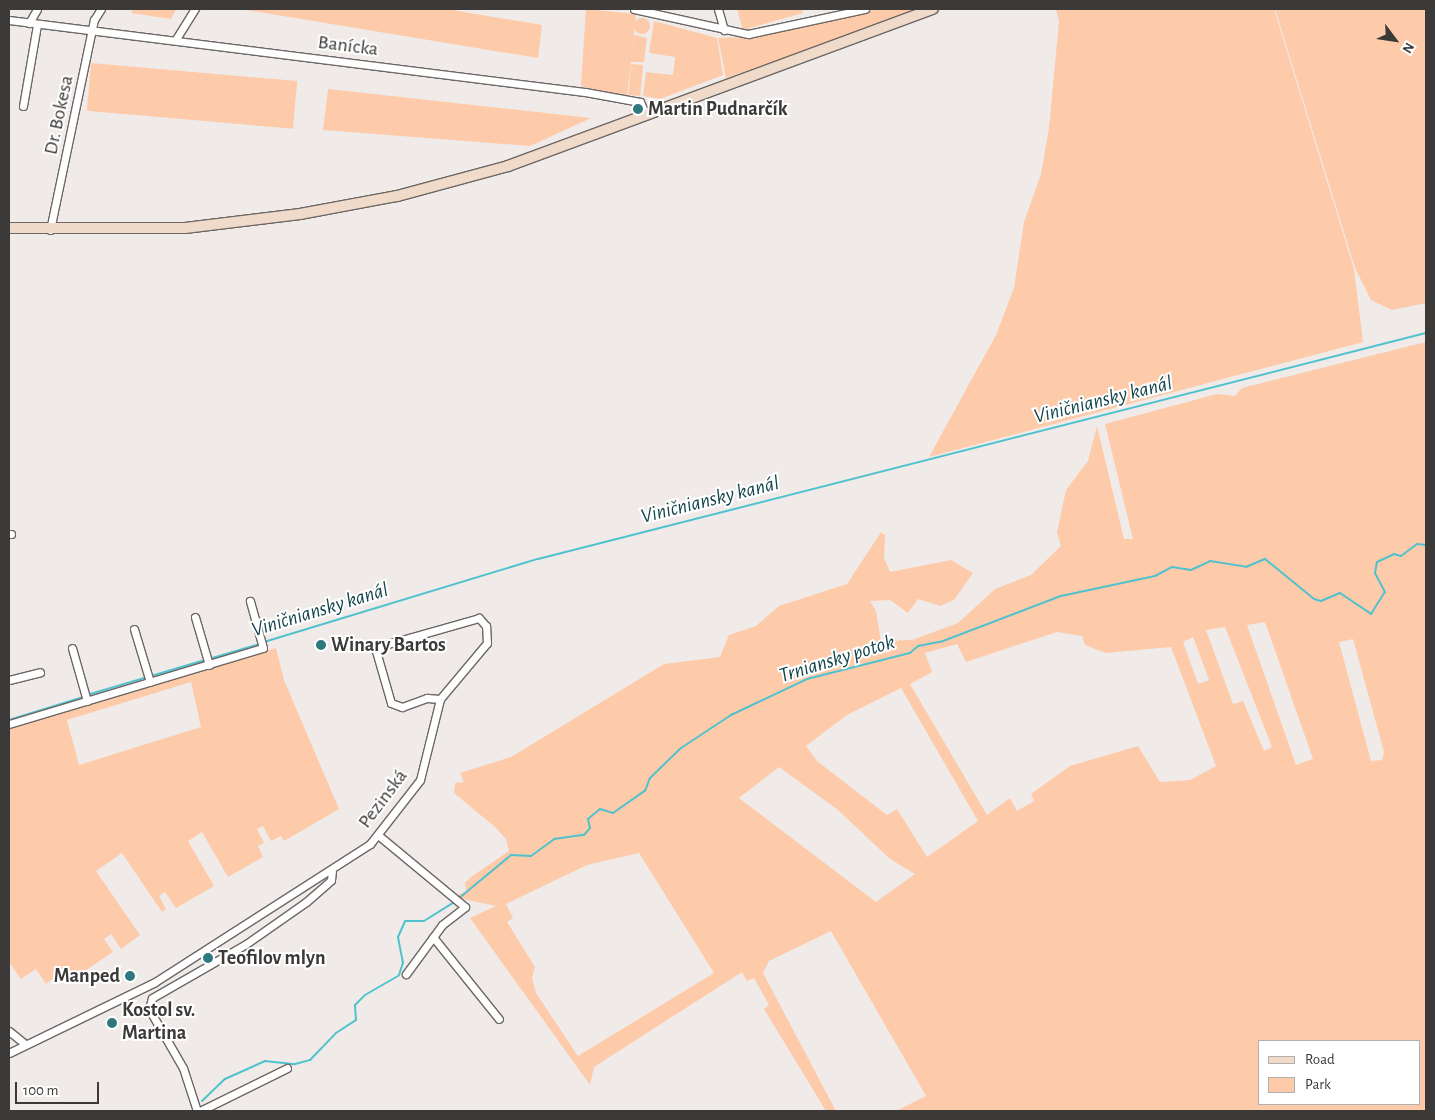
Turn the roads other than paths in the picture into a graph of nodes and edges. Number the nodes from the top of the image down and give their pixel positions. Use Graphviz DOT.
graph roads {
  1 [pos="37,9"];
  2 [pos="101,9"];
  3 [pos="195,9"];
  4 [pos="634,9"];
  5 [pos="718,9"];
  6 [pos="866,9"];
  7 [pos="933,9"];
  8 [pos="9,20"];
  9 [pos="29,23"];
  10 [pos="37,25"];
  11 [pos="724,30"];
  12 [pos="93,32"];
  13 [pos="176,40"];
  14 [pos="23,106"];
  15 [pos="646,115"];
  16 [pos="9,228"];
  17 [pos="50,230"];
  18 [pos="250,601"];
  19 [pos="195,617"];
  20 [pos="134,629"];
  21 [pos="72,648"];
  22 [pos="209,665"];
  23 [pos="40,672"];
  24 [pos="9,680"];
  25 [pos="150,682"];
  26 [pos="440,699"];
  27 [pos="87,701"];
  28 [pos="9,724"];
  29 [pos="378,836"];
  30 [pos="332,871"];
  31 [pos="298,892"];
  32 [pos="306,902"];
  33 [pos="239,930"];
  34 [pos="433,937"];
  35 [pos="246,944"];
  36 [pos="406,974"];
  37 [pos="160,979"];
  38 [pos="165,990"];
  39 [pos="499,1019"];
  40 [pos="9,1031"];
  41 [pos="24,1044"];
  42 [pos="9,1053"];
  43 [pos="287,1068"];
  44 [pos="199,1111"];
  1 -- 9 [label="street"];
  2 -- 12 [label="street, Dr. Bokesa"];
  3 -- 13 [label="street"];
  4 -- 11 [label="street"];
  5 -- 11 [label="street"];
  6 -- 11 [label="street"];
  7 -- 15 [label="main road"];
  8 -- 9 [label="street, Banícka"];
  9 -- 10 [label="street, Banícka"];
  10 -- 12 [label="street, Banícka"];
  10 -- 14 [label="street"];
  12 -- 13 [label="street, Banícka"];
  12 -- 17 [label="street, Dr. Bokesa"];
  13 -- 15 [label="street, Banícka"];
  15 -- 17 [label="main road"];
  16 -- 17 [label="main road"];
  18 -- 22 [label="street"];
  19 -- 22 [label="street"];
  20 -- 25 [label="street"];
  21 -- 27 [label="street"];
  22 -- 25 [label="street"];
  23 -- 24 [label="street"];
  25 -- 27 [label="street"];
  26 -- 26 [label="street, Pezinská"];
  26 -- 29 [label="street, Pezinská"];
  27 -- 28 [label="street"];
  29 -- 30 [label="street, Pezinská"];
  29 -- 34 [label="street"];
  30 -- 31 [label="street, Pezinská"];
  30 -- 32 [label="street, Pezinská"];
  31 -- 32 [label="street"];
  31 -- 33 [label="street, Pezinská"];
  32 -- 35 [label="street, Pezinská"];
  33 -- 35 [label="street"];
  33 -- 37 [label="street, Pezinská"];
  34 -- 36 [label="street"];
  34 -- 39 [label="street"];
  35 -- 38 [label="street, Pezinská"];
  37 -- 38 [label="street"];
  37 -- 41 [label="street, Pezinská"];
  38 -- 44 [label="street, Pezinská"];
  40 -- 41 [label="street"];
  41 -- 42 [label="street, Pezinská"];
  43 -- 44 [label="street"];
}
